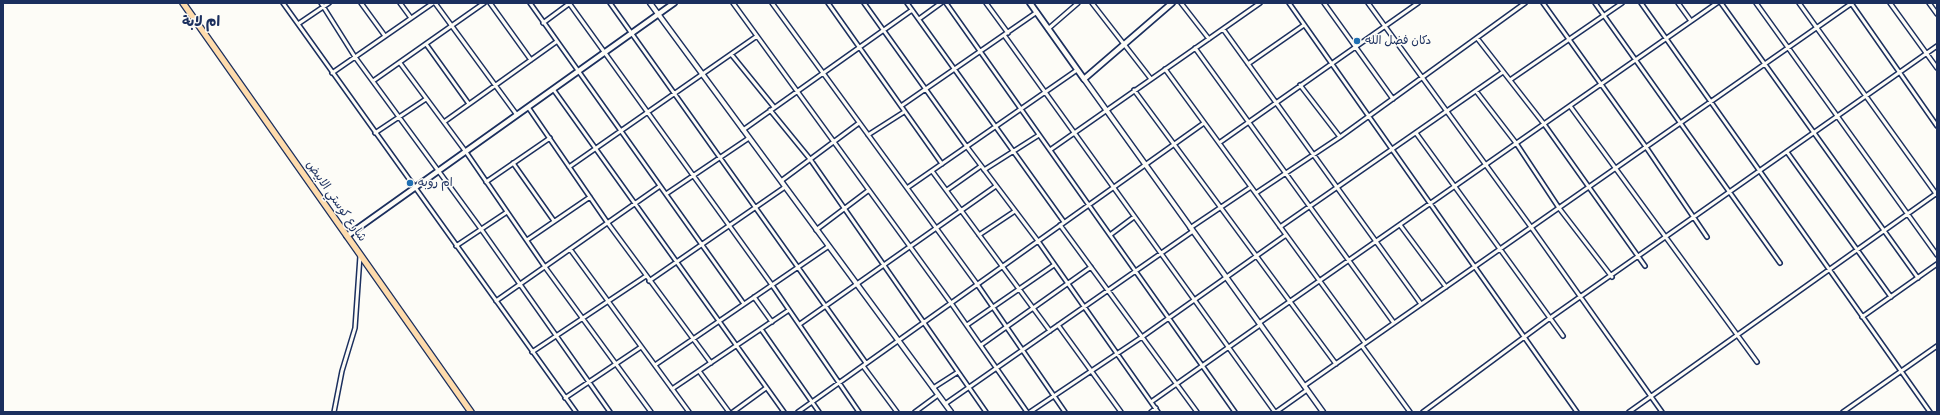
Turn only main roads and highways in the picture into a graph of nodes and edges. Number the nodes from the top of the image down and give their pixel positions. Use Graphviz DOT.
graph roads {
  1 [pos="183,3"];
  2 [pos="674,3"];
  3 [pos="1030,3"];
  4 [pos="1172,3"];
  5 [pos="347,236"];
  6 [pos="471,412"];
  1 -- 5 [label="highway, شارع كوستي الابيض"];
  2 -- 5 [label="main road"];
  3 -- 4 [label="main road"];
  5 -- 6 [label="highway, شارع كوستي الابيض"];
}
